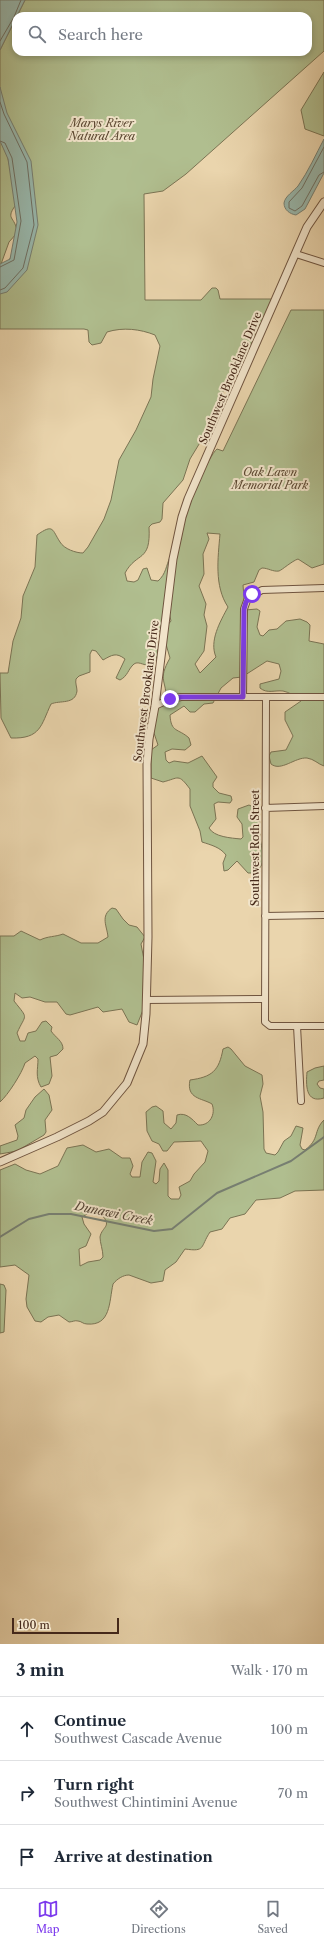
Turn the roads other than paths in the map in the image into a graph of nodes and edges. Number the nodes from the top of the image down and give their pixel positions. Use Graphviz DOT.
graph roads {
  1 [pos="324,202"];
  2 [pos="296,254"];
  3 [pos="324,263"];
  4 [pos="324,588"];
  5 [pos="243,697"];
  6 [pos="324,697"];
  7 [pos="266,698"];
  8 [pos="155,706"];
  9 [pos="324,806"];
  10 [pos="265,808"];
  11 [pos="324,915"];
  12 [pos="265,916"];
  13 [pos="264,999"];
  14 [pos="146,1000"];
  15 [pos="297,1026"];
  16 [pos="324,1026"];
  17 [pos="301,1101"];
  18 [pos="0,1162"];
  1 -- 2 [label="street, Southwest Brooklane Drive"];
  2 -- 3 [label="street"];
  2 -- 8 [label="street, Southwest Brooklane Drive"];
  4 -- 5 [label="street"];
  5 -- 7 [label="street"];
  5 -- 8 [label="street"];
  6 -- 7 [label="street"];
  7 -- 10 [label="street, Southwest Roth Street"];
  8 -- 14 [label="street, Southwest Brooklane Drive"];
  9 -- 10 [label="street"];
  10 -- 12 [label="street, Southwest Roth Street"];
  11 -- 12 [label="street"];
  12 -- 13 [label="street, Southwest Roth Street"];
  13 -- 14 [label="street"];
  13 -- 15 [label="street, Southwest Roth Street"];
  14 -- 18 [label="street, Southwest Brooklane Drive"];
  15 -- 16 [label="street"];
  15 -- 17 [label="street"];
}
